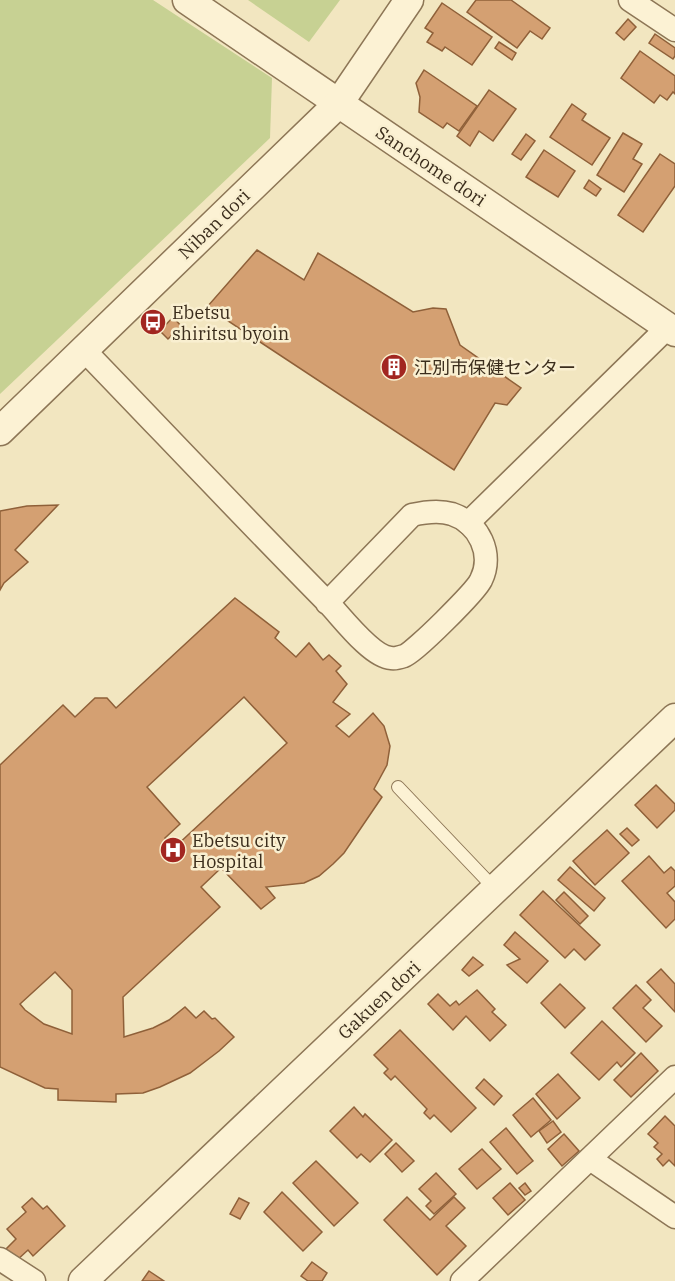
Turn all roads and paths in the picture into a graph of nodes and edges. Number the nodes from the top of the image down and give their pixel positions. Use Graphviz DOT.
graph roads {
  1 [pos="187,0"];
  2 [pos="409,0"];
  3 [pos="630,0"];
  4 [pos="675,30"];
  5 [pos="339,103"];
  6 [pos="672,330"];
  7 [pos="84,350"];
  8 [pos="0,431"];
  9 [pos="468,523"];
  10 [pos="327,603"];
  11 [pos="675,718"];
  12 [pos="398,786"];
  13 [pos="496,890"];
  14 [pos="675,1077"];
  15 [pos="590,1159"];
  16 [pos="675,1217"];
  17 [pos="0,1259"];
  18 [pos="34,1281"];
  19 [pos="83,1281"];
  20 [pos="462,1281"];
  1 -- 5 [label="street, Sanchome dori"];
  2 -- 5 [label="street, Niban dori"];
  3 -- 4 [label="street"];
  5 -- 6 [label="street, Sanchome dori"];
  5 -- 7 [label="street, Niban dori"];
  6 -- 9 [label="street"];
  7 -- 8 [label="street, Niban dori"];
  7 -- 10 [label="street"];
  9 -- 10 [label="street"];
  9 -- 10 [label="street"];
  11 -- 13 [label="street, Gakuen dori"];
  12 -- 13 [label="lane"];
  13 -- 19 [label="street, Gakuen dori"];
  14 -- 15 [label="street"];
  15 -- 16 [label="street"];
  15 -- 20 [label="street"];
  17 -- 18 [label="street"];
}
